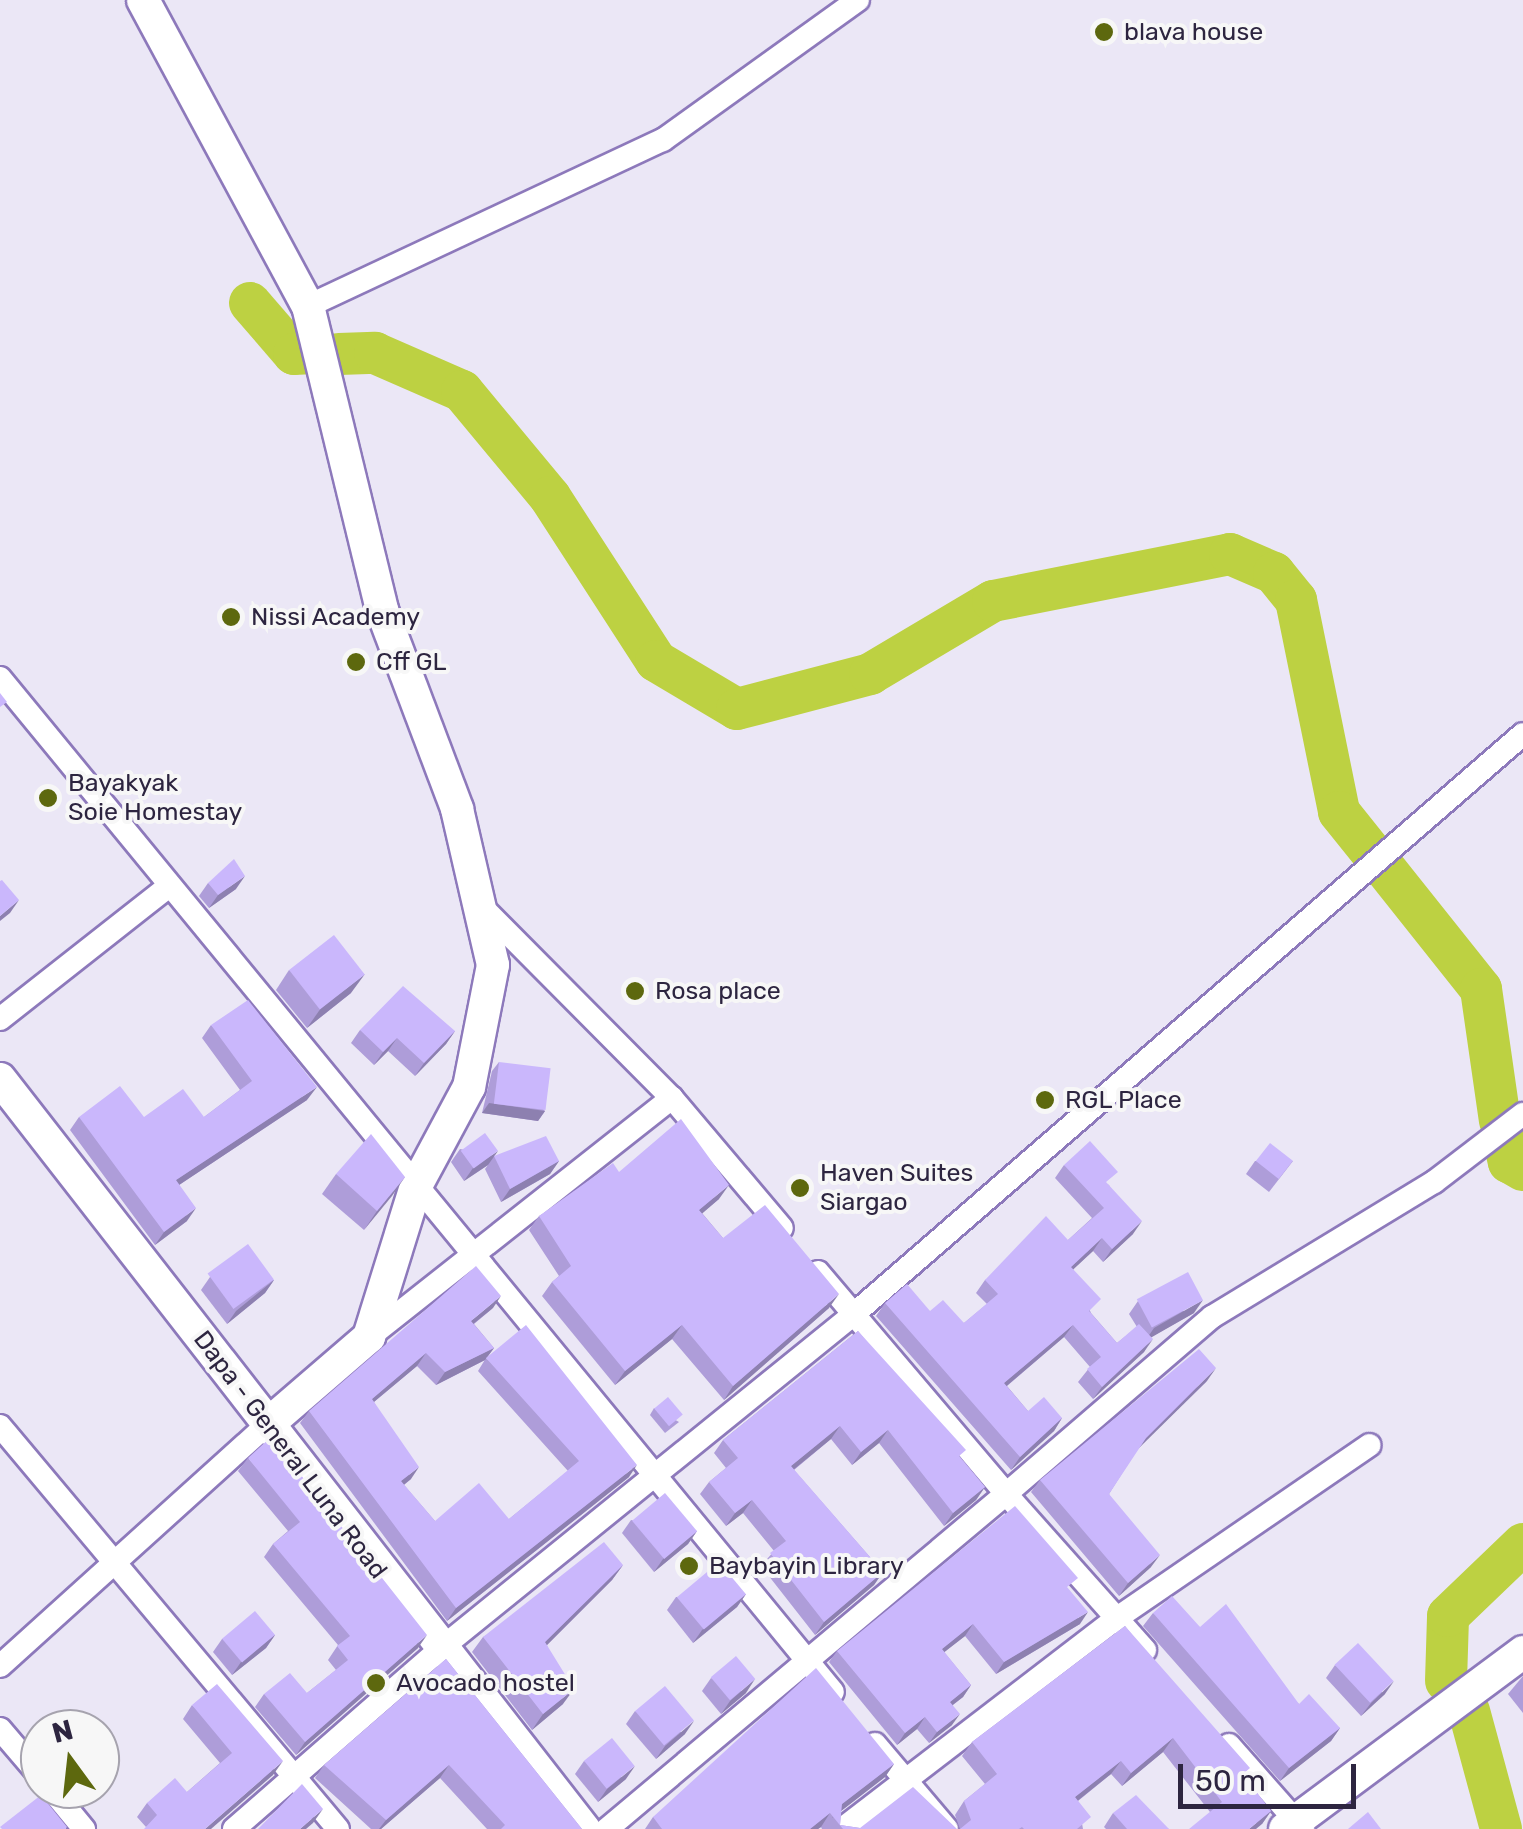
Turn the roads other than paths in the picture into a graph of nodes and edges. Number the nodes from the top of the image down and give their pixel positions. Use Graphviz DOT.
graph roads {
  1 [pos="143,0"];
  2 [pos="858,0"];
  3 [pos="308,306"];
  4 [pos="0,678"];
  5 [pos="1523,734"];
  6 [pos="169,886"];
  7 [pos="488,913"];
  8 [pos="0,1019"];
  9 [pos="0,1079"];
  10 [pos="672,1098"];
  11 [pos="1523,1114"];
  12 [pos="416,1186"];
  13 [pos="474,1254"];
  14 [pos="854,1314"];
  15 [pos="369,1337"];
  16 [pos="267,1425"];
  17 [pos="0,1426"];
  18 [pos="1370,1445"];
  19 [pos="655,1473"];
  20 [pos="1006,1494"];
  21 [pos="115,1561"];
  22 [pos="1117,1618"];
  23 [pos="438,1650"];
  24 [pos="1523,1652"];
  25 [pos="808,1660"];
  26 [pos="0,1666"];
  27 [pos="1168,1676"];
  28 [pos="1206,1720"];
  29 [pos="0,1729"];
  30 [pos="20,1752"];
  31 [pos="294,1775"];
  32 [pos="903,1779"];
  33 [pos="68,1809"];
  34 [pos="1294,1826"];
  35 [pos="84,1829"];
  36 [pos="234,1829"];
  37 [pos="338,1829"];
  38 [pos="584,1829"];
  39 [pos="606,1829"];
  40 [pos="842,1829"];
  41 [pos="947,1829"];
  1 -- 3 [label="street"];
  2 -- 3 [label="street"];
  3 -- 7 [label="street"];
  4 -- 6 [label="street"];
  5 -- 14 [label="street"];
  6 -- 8 [label="street"];
  6 -- 12 [label="street"];
  7 -- 10 [label="street"];
  7 -- 12 [label="street"];
  9 -- 16 [label="street, Dapa - General Luna Road"];
  10 -- 13 [label="street"];
  10 -- 14 [label="street"];
  11 -- 20 [label="street"];
  12 -- 13 [label="street"];
  12 -- 15 [label="street"];
  13 -- 15 [label="street"];
  13 -- 19 [label="street"];
  14 -- 19 [label="street"];
  14 -- 20 [label="street"];
  15 -- 16 [label="street"];
  16 -- 21 [label="street"];
  16 -- 23 [label="street, Dapa - General Luna Road"];
  17 -- 21 [label="street"];
  18 -- 22 [label="street"];
  19 -- 23 [label="street"];
  19 -- 25 [label="street"];
  20 -- 22 [label="street"];
  20 -- 25 [label="street"];
  21 -- 26 [label="street"];
  21 -- 31 [label="street"];
  22 -- 27 [label="street"];
  22 -- 32 [label="street"];
  23 -- 31 [label="street"];
  23 -- 38 [label="street, Dapa - General Luna Road"];
  24 -- 34 [label="street"];
  25 -- 32 [label="street"];
  25 -- 39 [label="street"];
  28 -- 34 [label="street"];
  29 -- 30 [label="street"];
  31 -- 36 [label="street"];
  31 -- 37 [label="street"];
  32 -- 40 [label="street"];
  32 -- 41 [label="street"];
  33 -- 35 [label="street"];
}
